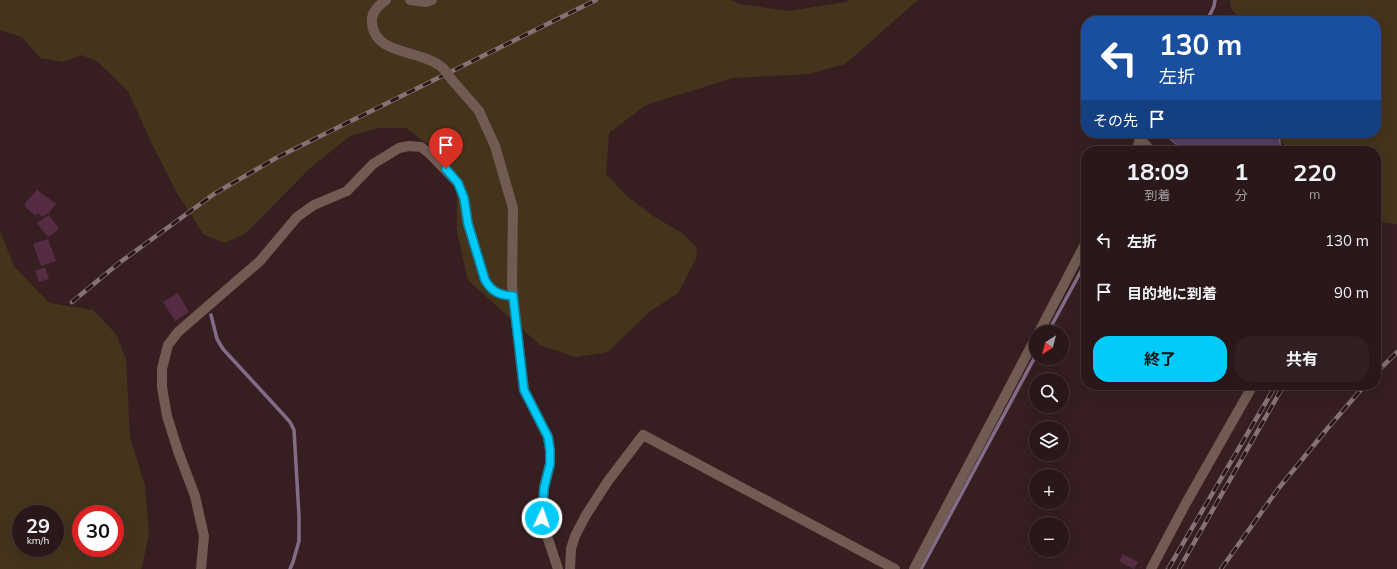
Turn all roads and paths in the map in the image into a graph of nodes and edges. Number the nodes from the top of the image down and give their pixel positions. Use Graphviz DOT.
graph roads {
  1 [pos="386,0"];
  2 [pos="410,0"];
  3 [pos="432,0"];
  4 [pos="1081,252"];
  5 [pos="513,296"];
  6 [pos="1043,325"];
  7 [pos="1029,350"];
  8 [pos="1250,390"];
  9 [pos="200,569"];
  10 [pos="558,569"];
  11 [pos="570,569"];
  12 [pos="895,569"];
  13 [pos="914,569"];
  14 [pos="1151,569"];
  1 -- 5 [label="street, bridge"];
  2 -- 3 [label="street"];
  4 -- 6 [label="street"];
  5 -- 9 [label="street"];
  5 -- 10 [label="street"];
  7 -- 13 [label="street"];
  8 -- 14 [label="street"];
  11 -- 12 [label="street"];
}
